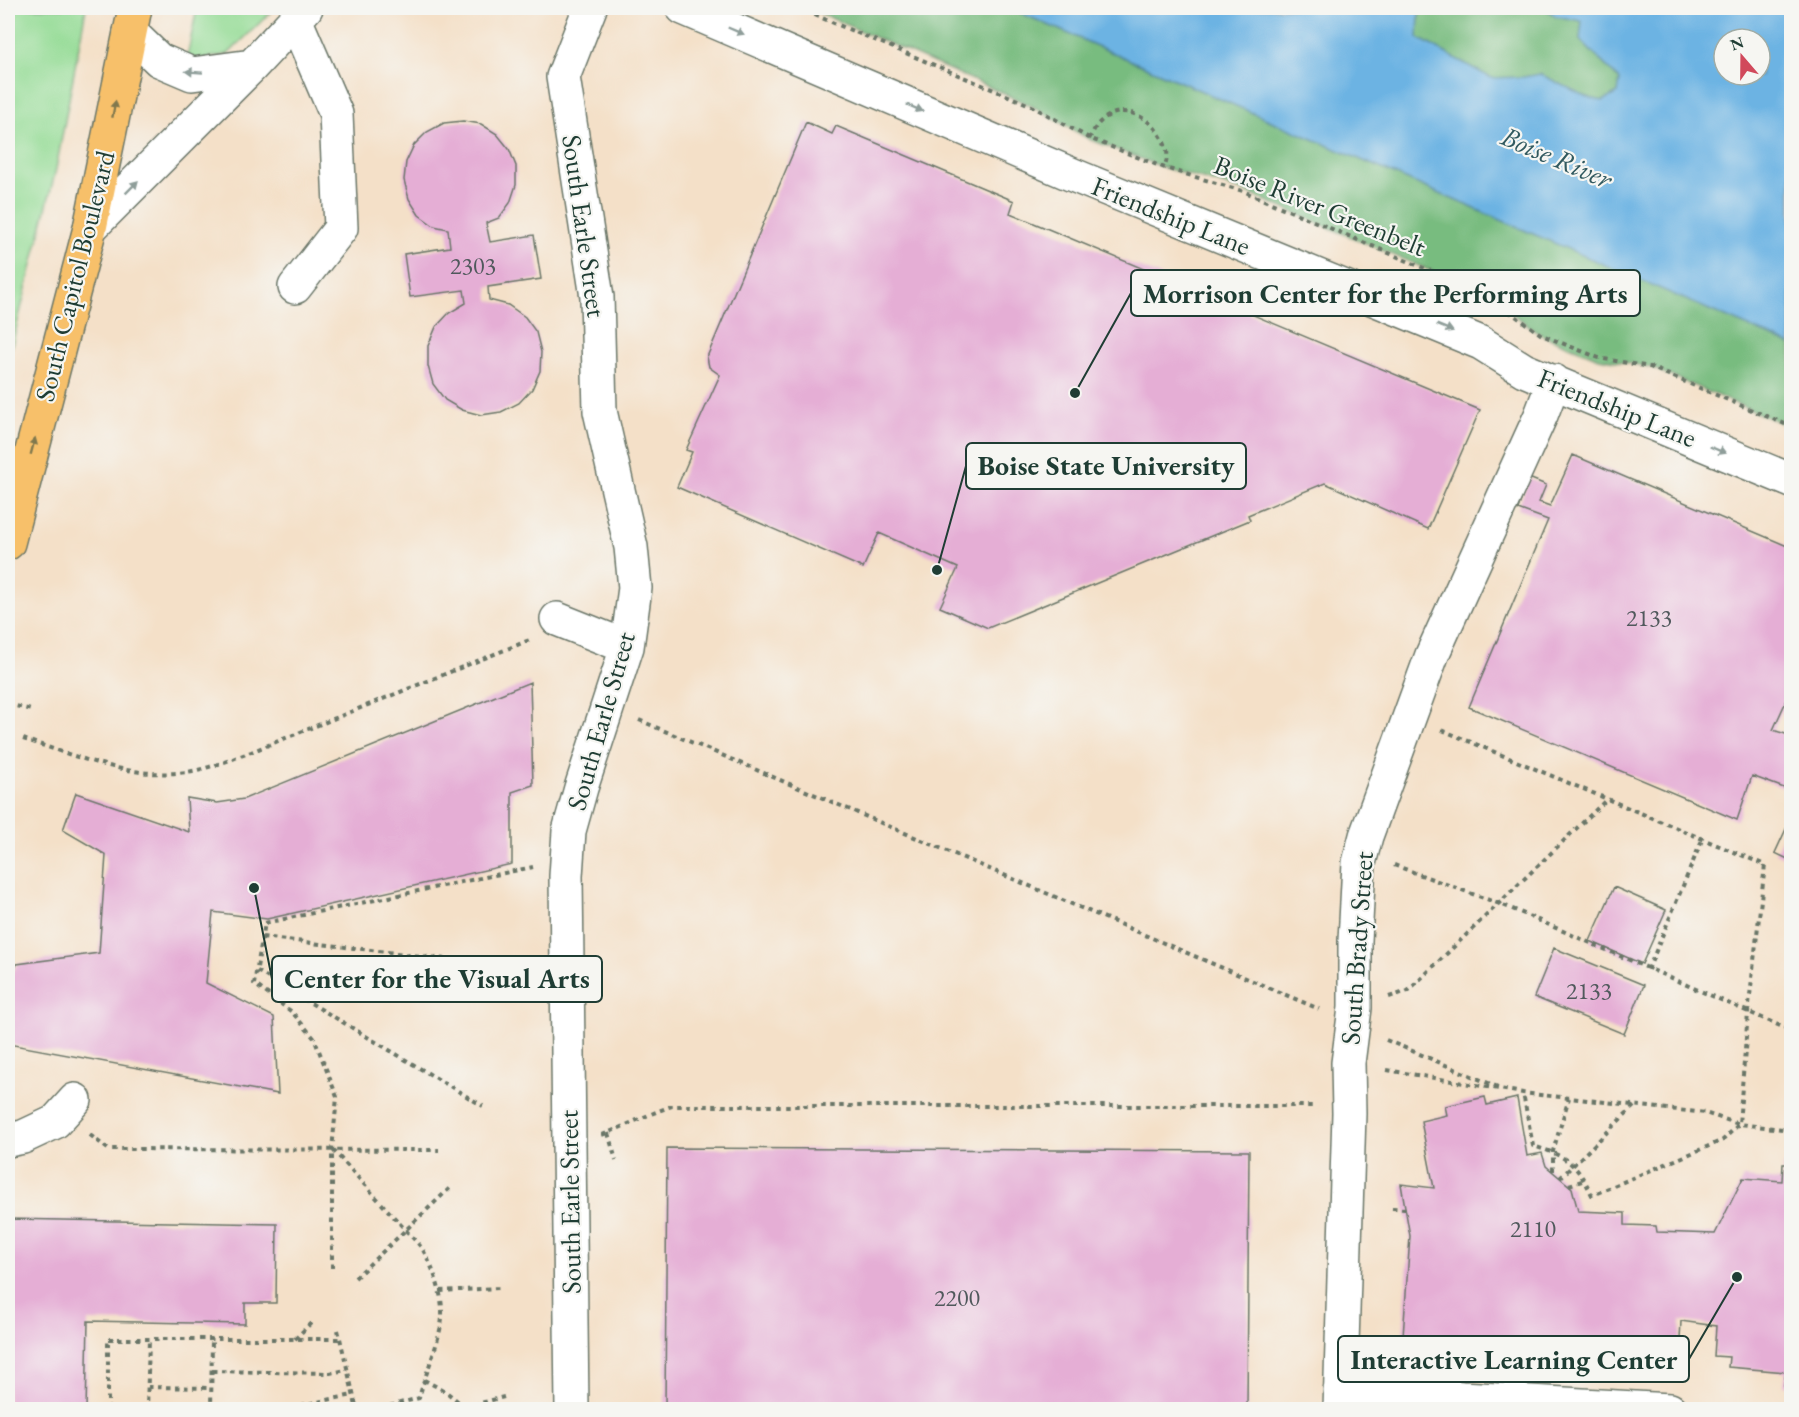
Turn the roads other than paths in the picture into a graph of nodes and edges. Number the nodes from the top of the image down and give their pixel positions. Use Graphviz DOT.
graph roads {
  1 [pos="590,8"];
  2 [pos="683,8"];
  3 [pos="300,13"];
  4 [pos="132,20"];
  5 [pos="252,66"];
  6 [pos="90,228"];
  7 [pos="295,287"];
  8 [pos="1554,381"];
  9 [pos="1791,481"];
  10 [pos="8,543"];
  11 [pos="547,628"];
  12 [pos="627,646"];
  13 [pos="69,1107"];
  14 [pos="8,1140"];
  15 [pos="1340,1400"];
  16 [pos="572,1410"];
  17 [pos="1671,1410"];
  1 -- 12 [label="street, South Earle Street"];
  2 -- 8 [label="street, Friendship Lane, one-way"];
  3 -- 5 [label="street"];
  3 -- 7 [label="street"];
  5 -- 4 [label="street, one-way"];
  6 -- 4 [label="main road, South Capitol Boulevard, one-way"];
  6 -- 5 [label="street, one-way"];
  10 -- 6 [label="main road, South Capitol Boulevard, one-way"];
  8 -- 9 [label="street, Friendship Lane, one-way"];
  8 -- 15 [label="street, South Brady Street"];
  11 -- 12 [label="street"];
  12 -- 16 [label="street, South Earle Street"];
  13 -- 14 [label="street"];
  15 -- 17 [label="street"];
}
